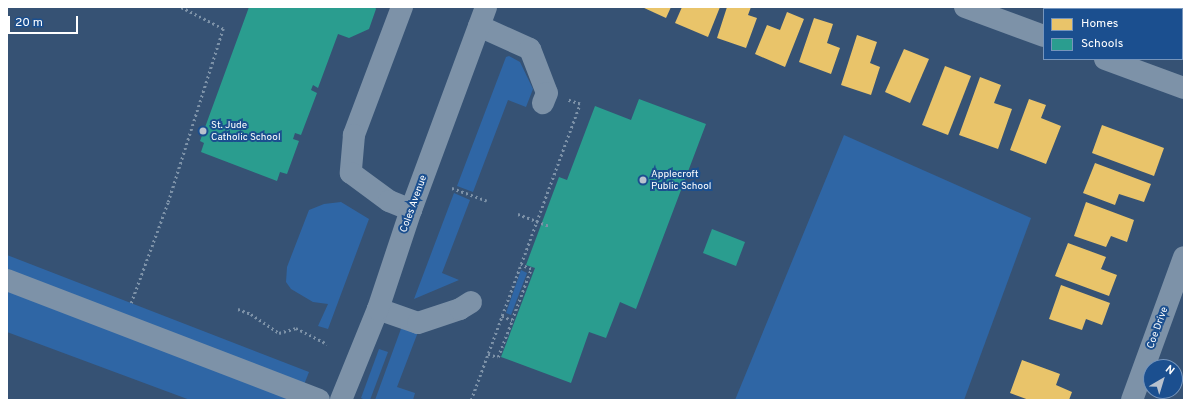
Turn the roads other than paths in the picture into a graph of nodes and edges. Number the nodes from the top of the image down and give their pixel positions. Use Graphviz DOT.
graph roads {
  1 [pos="402,7"];
  2 [pos="965,7"];
  3 [pos="483,16"];
  4 [pos="1043,36"];
  5 [pos="1108,60"];
  6 [pos="1184,88"];
  7 [pos="543,103"];
  8 [pos="411,210"];
  9 [pos="1184,257"];
  10 [pos="7,280"];
  11 [pos="471,302"];
  12 [pos="378,309"];
  13 [pos="319,400"];
  14 [pos="341,400"];
  15 [pos="1132,400"];
  1 -- 8 [label="street"];
  2 -- 4 [label="street"];
  3 -- 7 [label="street"];
  3 -- 8 [label="street, Coles Avenue"];
  5 -- 6 [label="street"];
  8 -- 12 [label="street, Coles Avenue"];
  9 -- 15 [label="street, Coe Drive"];
  10 -- 13 [label="street"];
  11 -- 12 [label="street"];
  12 -- 14 [label="street, Coles Avenue"];
}
